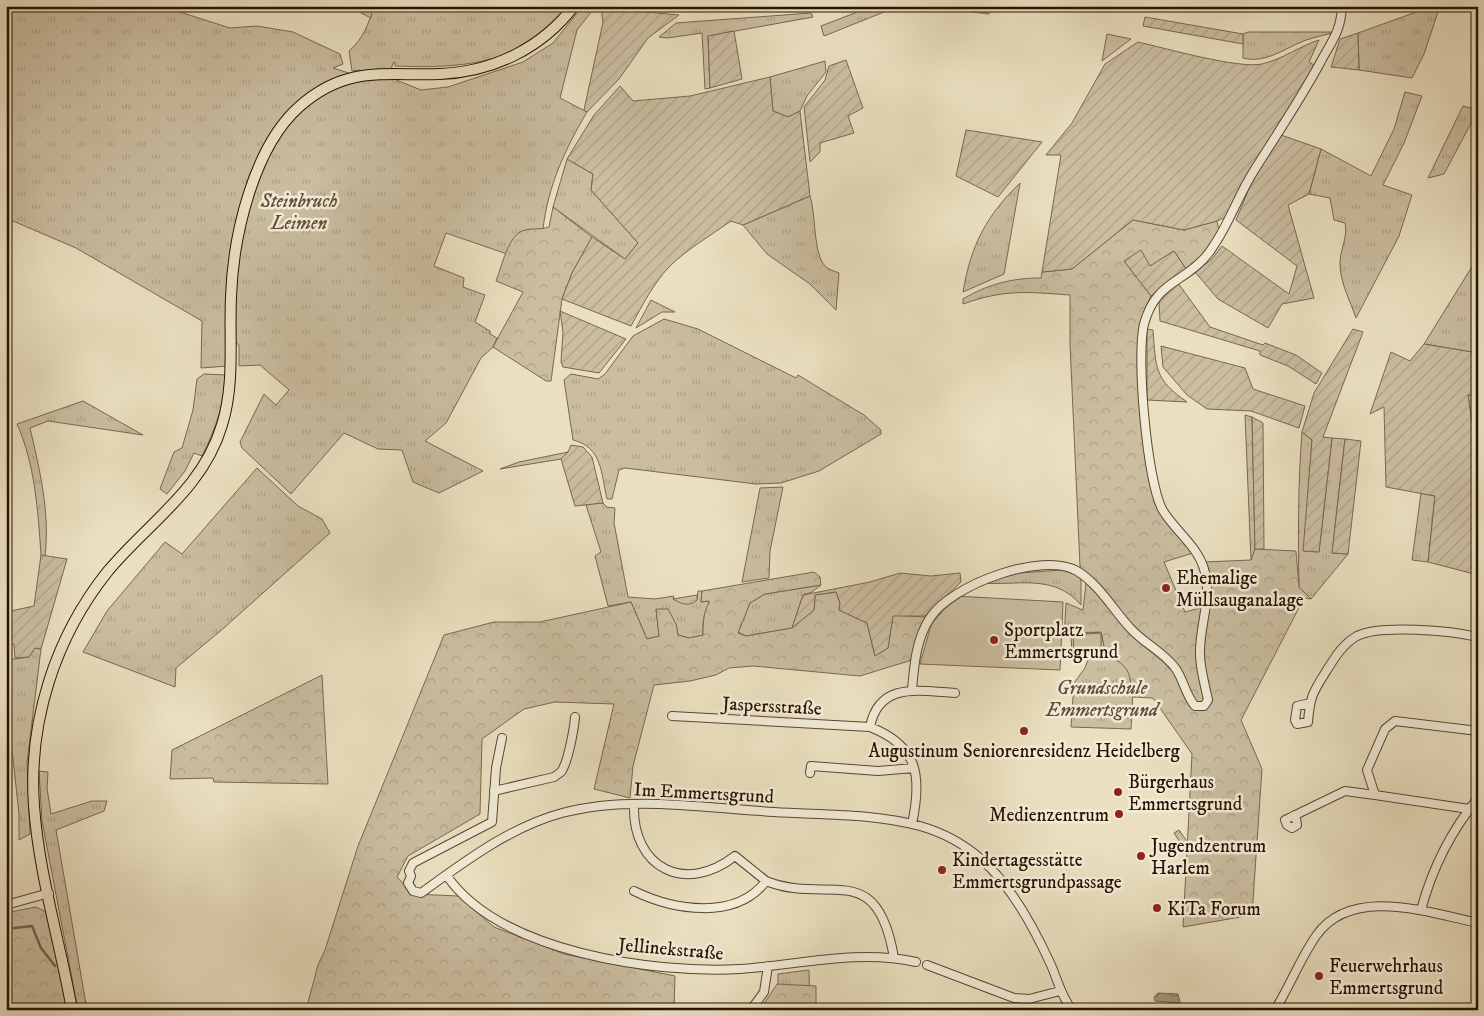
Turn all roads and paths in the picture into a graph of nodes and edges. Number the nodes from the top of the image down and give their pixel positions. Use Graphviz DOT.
graph roads {
  1 [pos="574,6"];
  2 [pos="1342,6"];
  3 [pos="1478,638"];
  4 [pos="912,690"];
  5 [pos="955,693"];
  6 [pos="1310,703"];
  7 [pos="672,716"];
  8 [pos="575,717"];
  9 [pos="870,727"];
  10 [pos="1478,732"];
  11 [pos="502,738"];
  12 [pos="914,768"];
  13 [pos="810,773"];
  14 [pos="494,791"];
  15 [pos="1375,795"];
  16 [pos="1478,798"];
  17 [pos="630,805"];
  18 [pos="1469,809"];
  19 [pos="1293,816"];
  20 [pos="912,824"];
  21 [pos="447,876"];
  22 [pos="766,881"];
  23 [pos="634,891"];
  24 [pos="49,893"];
  25 [pos="6,905"];
  26 [pos="1422,910"];
  27 [pos="1478,923"];
  28 [pos="894,958"];
  29 [pos="916,962"];
  30 [pos="927,965"];
  31 [pos="768,966"];
  32 [pos="1060,991"];
  33 [pos="72,1010"];
  34 [pos="751,1010"];
  35 [pos="1072,1010"];
  36 [pos="1275,1010"];
  1 -- 24 [label="main road"];
  2 -- 4 [label="street"];
  3 -- 6 [label="street"];
  4 -- 5 [label="street"];
  4 -- 9 [label="street"];
  7 -- 9 [label="street, Jaspersstraße"];
  8 -- 14 [label="street"];
  9 -- 12 [label="street, Jaspersstraße"];
  10 -- 15 [label="street"];
  11 -- 14 [label="street, Im Emmertsgrund"];
  12 -- 13 [label="street"];
  12 -- 20 [label="street, Jaspersstraße"];
  14 -- 21 [label="street, Im Emmertsgrund"];
  15 -- 18 [label="street"];
  15 -- 19 [label="street"];
  16 -- 18 [label="street"];
  17 -- 20 [label="street, Im Emmertsgrund"];
  17 -- 21 [label="street, Im Emmertsgrund"];
  17 -- 22 [label="street"];
  18 -- 26 [label="street"];
  20 -- 32 [label="street, Im Emmertsgrund"];
  21 -- 31 [label="street, Jellinekstraße"];
  22 -- 23 [label="street"];
  22 -- 28 [label="street"];
  24 -- 25 [label="street"];
  24 -- 33 [label="main road"];
  26 -- 27 [label="street"];
  26 -- 36 [label="street"];
  28 -- 29 [label="street, Jellinekstraße"];
  28 -- 31 [label="street, Jellinekstraße"];
  30 -- 32 [label="street"];
  31 -- 34 [label="street"];
  32 -- 35 [label="street, Im Emmertsgrund"];
}
